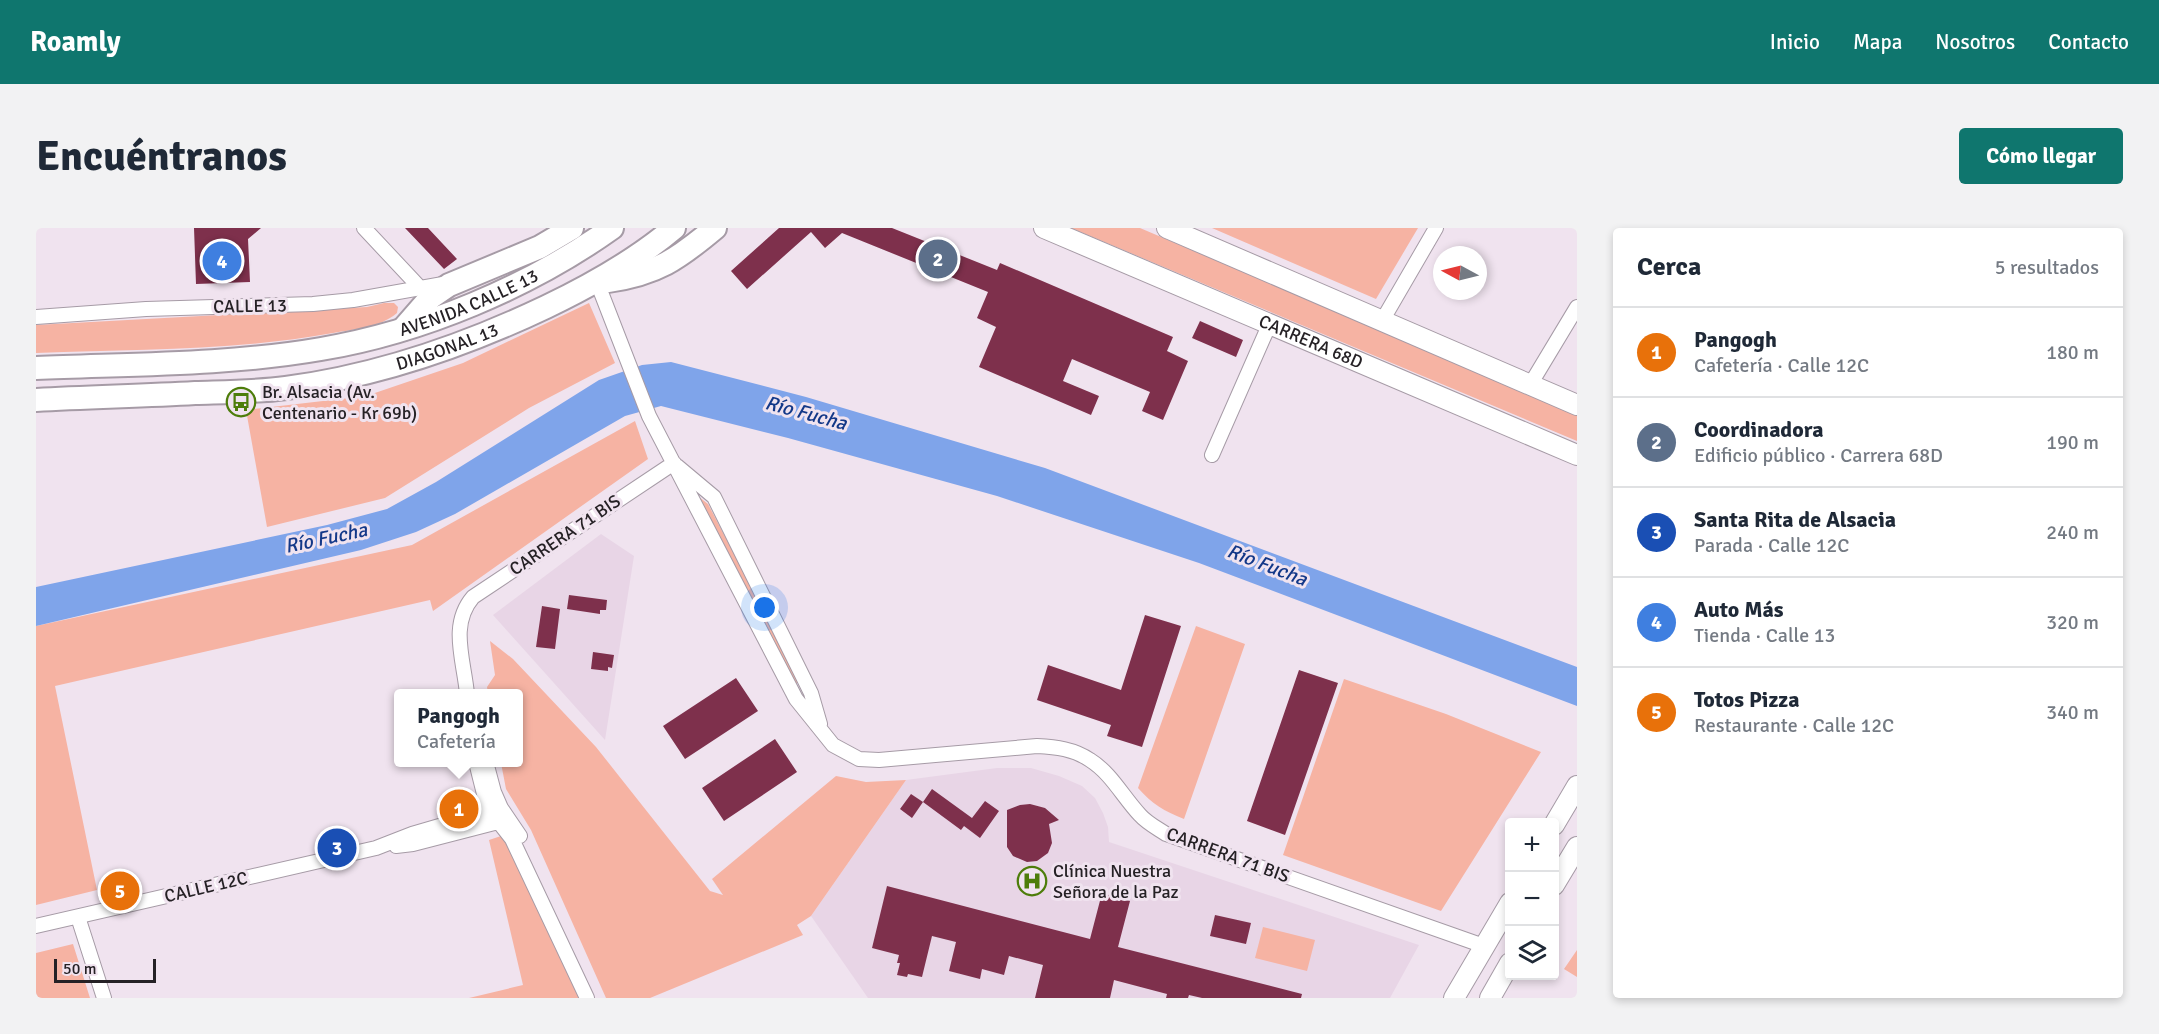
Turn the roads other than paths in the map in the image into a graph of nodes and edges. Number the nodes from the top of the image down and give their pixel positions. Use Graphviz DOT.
graph roads {
  1 [pos="364,228"];
  2 [pos="572,228"];
  3 [pos="612,228"];
  4 [pos="674,228"];
  5 [pos="715,228"];
  6 [pos="1044,228"];
  7 [pos="1167,228"];
  8 [pos="1436,228"];
  9 [pos="541,272"];
  10 [pos="597,282"];
  11 [pos="425,293"];
  12 [pos="1577,307"];
  13 [pos="36,317"];
  14 [pos="1382,321"];
  15 [pos="1269,323"];
  16 [pos="402,329"];
  17 [pos="36,368"];
  18 [pos="1530,385"];
  19 [pos="36,400"];
  20 [pos="1577,405"];
  21 [pos="1212,455"];
  22 [pos="1577,455"];
  23 [pos="674,463"];
  24 [pos="467,689"];
  25 [pos="822,732"];
  26 [pos="477,767"];
  27 [pos="487,767"];
  28 [pos="1577,786"];
  29 [pos="500,815"];
  30 [pos="1558,818"];
  31 [pos="1577,847"];
  32 [pos="1559,877"];
  33 [pos="1505,910"];
  34 [pos="78,916"];
  35 [pos="36,926"];
  36 [pos="1484,946"];
  37 [pos="1505,970"];
  38 [pos="104,998"];
  39 [pos="587,998"];
  40 [pos="1454,998"];
  41 [pos="1490,998"];
  1 -- 11 [label="street"];
  2 -- 9 [label="main road"];
  2 -- 11 [label="main road, AVENIDA CALLE 13"];
  3 -- 9 [label="main road, AVENIDA CALLE 13"];
  4 -- 10 [label="main road"];
  5 -- 10 [label="main road"];
  6 -- 15 [label="main road, CARRERA 68D"];
  7 -- 14 [label="main road"];
  8 -- 14 [label="street"];
  9 -- 16 [label="main road, AVENIDA CALLE 13"];
  10 -- 19 [label="main road, DIAGONAL 13"];
  10 -- 23 [label="street, CARRERA 71 BIS"];
  11 -- 13 [label="street, CALLE 13"];
  11 -- 16 [label="main road, AVENIDA CALLE 13"];
  12 -- 18 [label="street"];
  14 -- 18 [label="main road"];
  15 -- 21 [label="street"];
  15 -- 22 [label="main road, CARRERA 68D"];
  16 -- 17 [label="main road, DIAGONAL 13"];
  18 -- 20 [label="main road"];
  23 -- 24 [label="street, CARRERA 71 BIS"];
  23 -- 25 [label="street, CARRERA 71 BIS"];
  23 -- 25 [label="street, CARRERA 71 BIS"];
  25 -- 36 [label="street, CARRERA 71 BIS"];
  26 -- 29 [label="street"];
  27 -- 29 [label="street"];
  28 -- 30 [label="main road"];
  29 -- 34 [label="street, CALLE 12C"];
  29 -- 39 [label="street"];
  31 -- 32 [label="main road"];
  33 -- 36 [label="main road"];
  34 -- 35 [label="street, CALLE 12C"];
  34 -- 38 [label="street"];
  36 -- 40 [label="main road"];
  37 -- 41 [label="main road"];
}
